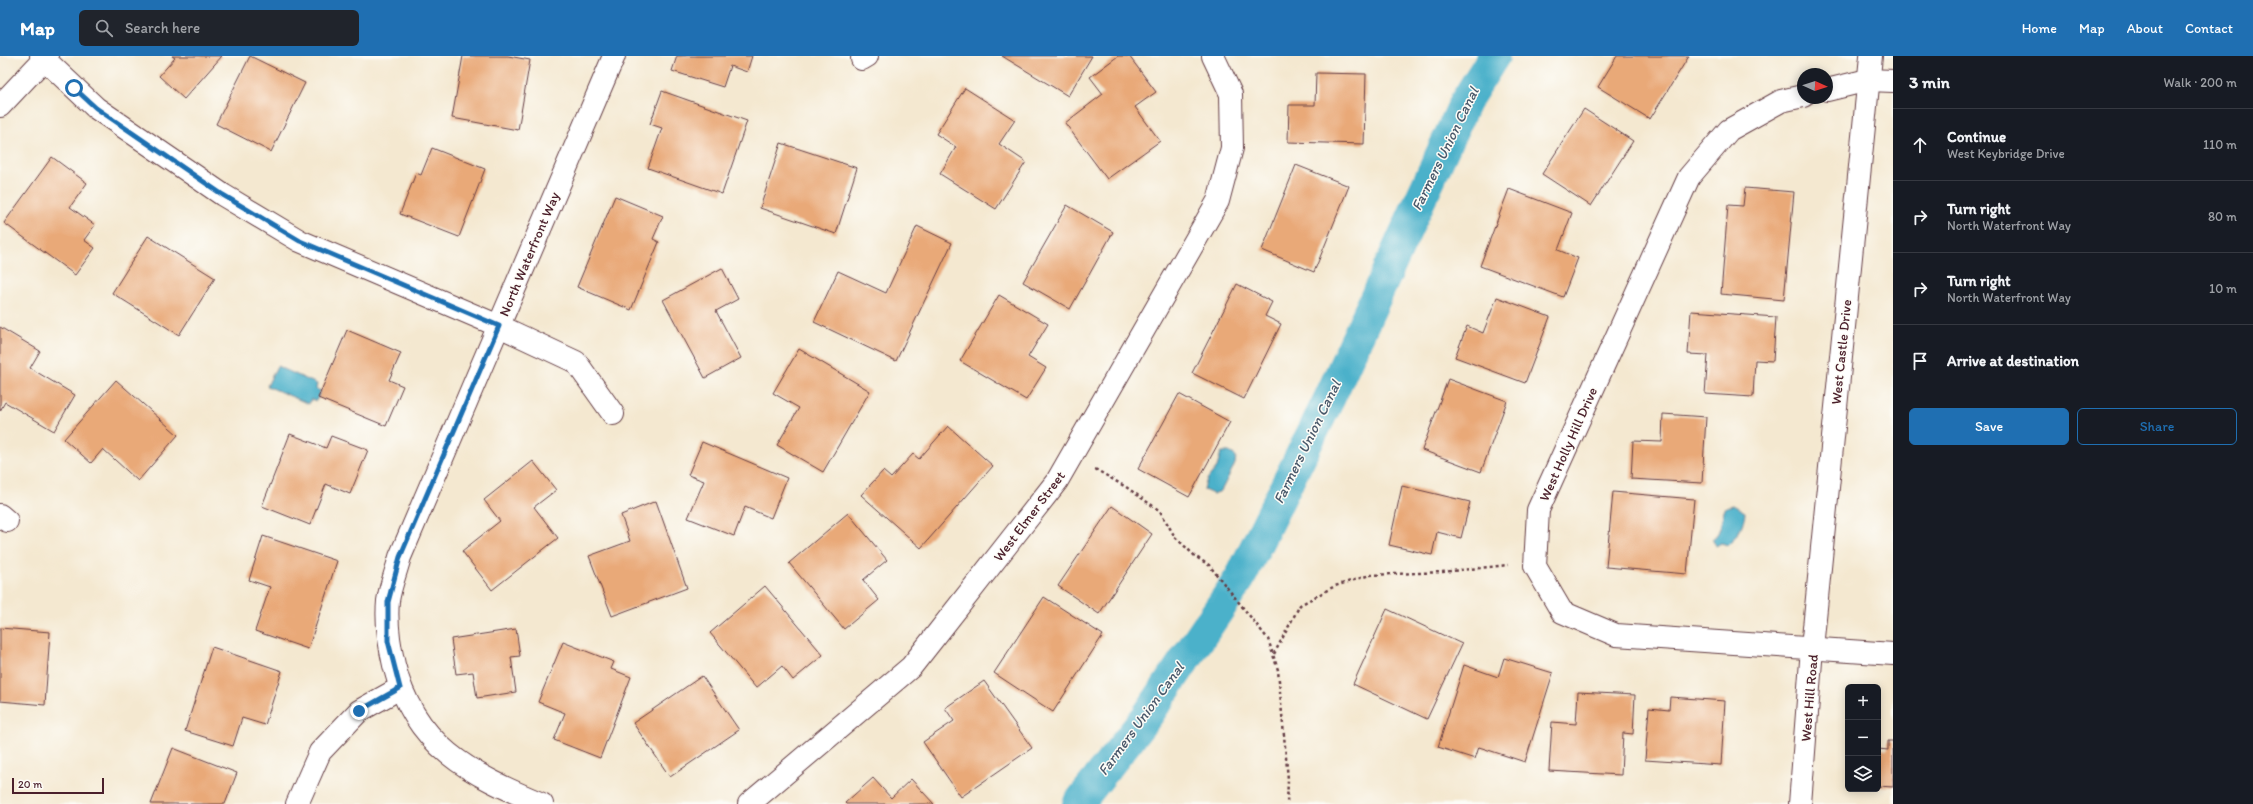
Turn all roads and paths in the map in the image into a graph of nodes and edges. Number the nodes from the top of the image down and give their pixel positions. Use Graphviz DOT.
graph roads {
  1 [pos="614,56"];
  2 [pos="1213,56"];
  3 [pos="1871,56"];
  4 [pos="44,57"];
  5 [pos="1868,80"];
  6 [pos="1893,81"];
  7 [pos="1833,89"];
  8 [pos="1797,97"];
  9 [pos="0,106"];
  10 [pos="499,326"];
  11 [pos="614,414"];
  12 [pos="1091,467"];
  13 [pos="1511,565"];
  14 [pos="1812,648"];
  15 [pos="1893,654"];
  16 [pos="1273,655"];
  17 [pos="400,688"];
  18 [pos="298,804"];
  19 [pos="542,804"];
  20 [pos="748,804"];
  21 [pos="1287,804"];
  22 [pos="1800,804"];
  1 -- 10 [label="street, North Waterfront Way"];
  2 -- 20 [label="street, West Elmer Street"];
  3 -- 5 [label="street, West Castle Drive"];
  4 -- 9 [label="street"];
  4 -- 10 [label="street"];
  5 -- 6 [label="street"];
  5 -- 7 [label="street"];
  5 -- 14 [label="street, West Castle Drive"];
  8 -- 14 [label="street, West Holly Hill Drive"];
  10 -- 11 [label="street"];
  10 -- 17 [label="street, North Waterfront Way"];
  12 -- 16 [label="path"];
  13 -- 16 [label="path"];
  14 -- 15 [label="street, West Hill Road"];
  14 -- 22 [label="street, West Hill Road"];
  16 -- 21 [label="path"];
  17 -- 18 [label="street"];
  17 -- 19 [label="street, North Waterfront Way"];
}
